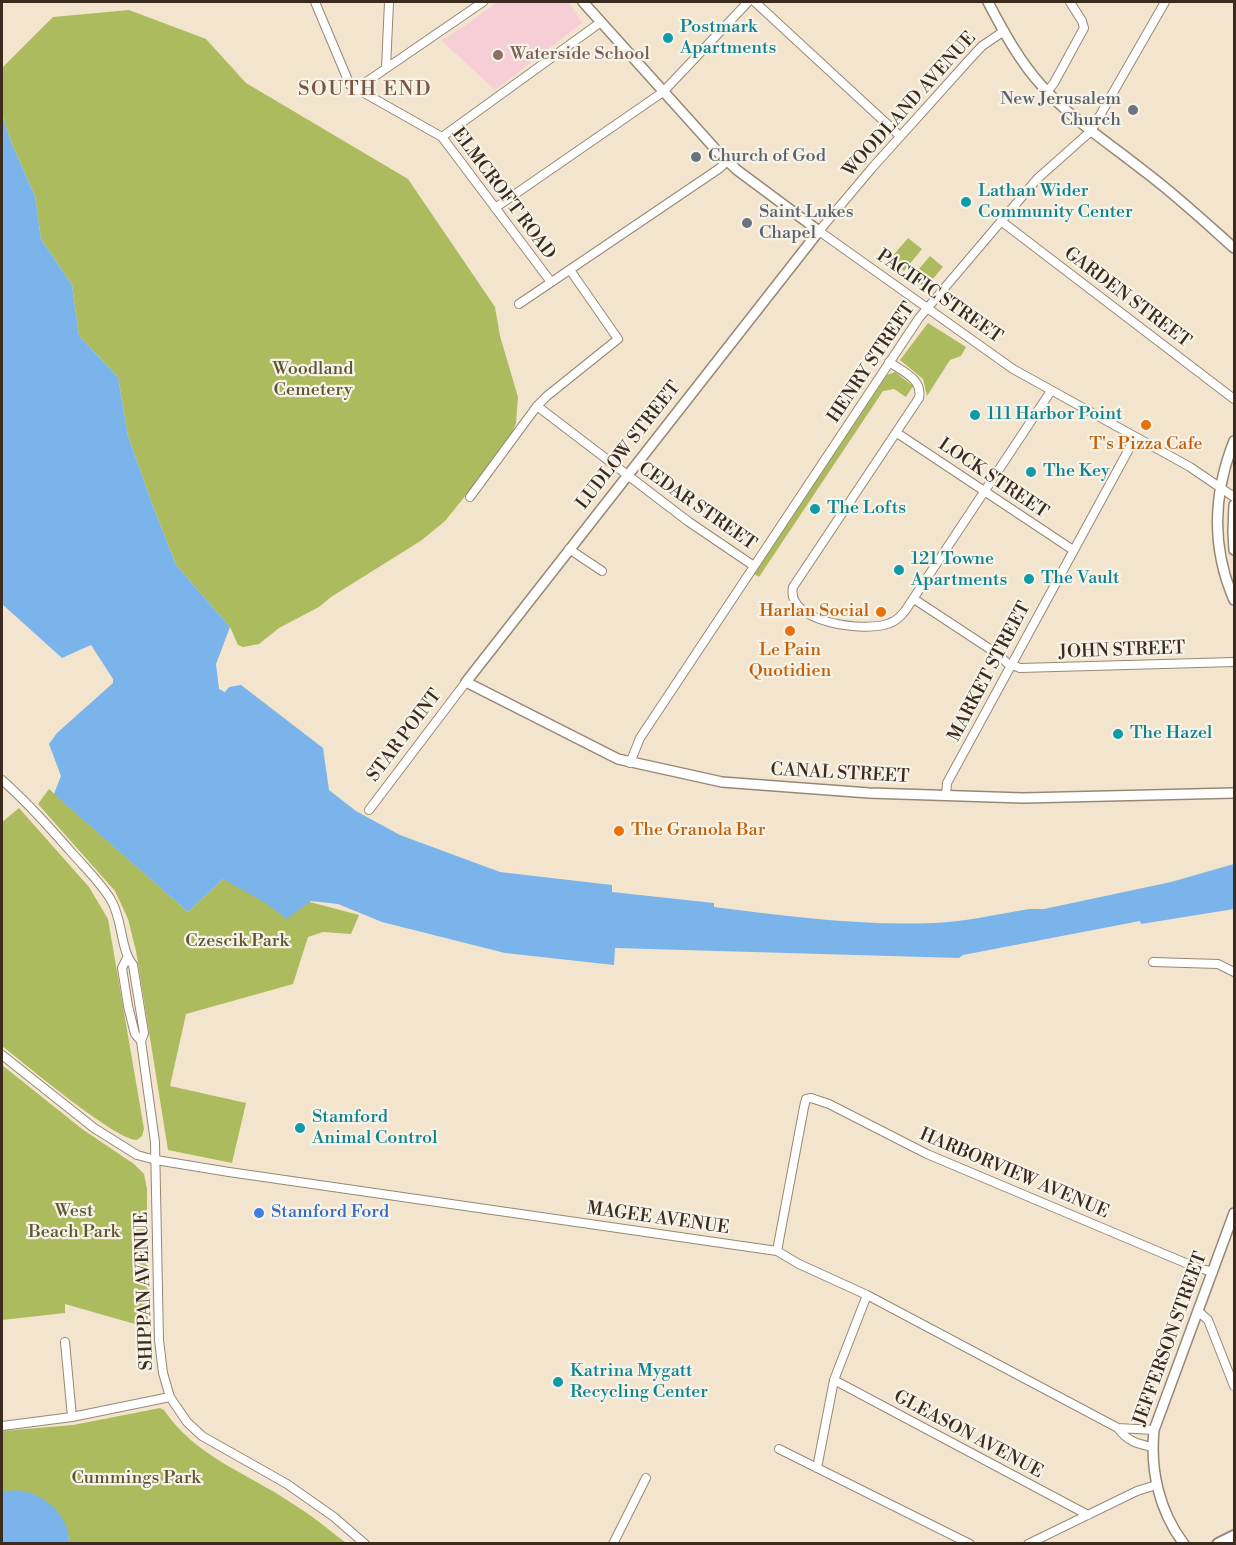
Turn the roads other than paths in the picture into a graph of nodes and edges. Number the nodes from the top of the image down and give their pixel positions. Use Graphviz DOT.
graph roads {
  1 [pos="315,2"];
  2 [pos="389,2"];
  3 [pos="481,2"];
  4 [pos="584,2"];
  5 [pos="748,2"];
  6 [pos="755,2"];
  7 [pos="988,2"];
  8 [pos="1070,2"];
  9 [pos="1165,2"];
  10 [pos="600,22"];
  11 [pos="1004,31"];
  12 [pos="386,68"];
  13 [pos="356,89"];
  14 [pos="663,92"];
  15 [pos="1047,92"];
  16 [pos="1091,131"];
  17 [pos="900,136"];
  18 [pos="442,137"];
  19 [pos="727,161"];
  20 [pos="495,208"];
  21 [pos="1001,221"];
  22 [pos="819,231"];
  23 [pos="1234,248"];
  24 [pos="570,270"];
  25 [pos="551,282"];
  26 [pos="519,304"];
  27 [pos="926,309"];
  28 [pos="889,362"];
  29 [pos="1051,391"];
  30 [pos="1234,399"];
  31 [pos="537,406"];
  32 [pos="897,433"];
  33 [pos="1135,438"];
  34 [pos="1234,441"];
  35 [pos="627,475"];
  36 [pos="1220,486"];
  37 [pos="986,492"];
  38 [pos="470,497"];
  39 [pos="1234,497"];
  40 [pos="1234,505"];
  41 [pos="569,549"];
  42 [pos="1073,550"];
  43 [pos="1234,550"];
  44 [pos="754,566"];
  45 [pos="602,571"];
  46 [pos="914,599"];
  47 [pos="1234,600"];
  48 [pos="1234,662"];
  49 [pos="1011,665"];
  50 [pos="466,681"];
  51 [pos="630,763"];
  52 [pos="2,780"];
  53 [pos="1234,793"];
  54 [pos="946,795"];
  55 [pos="369,810"];
  56 [pos="127,958"];
  57 [pos="1153,962"];
  58 [pos="1234,972"];
  59 [pos="141,1041"];
  60 [pos="2,1055"];
  61 [pos="156,1160"];
  62 [pos="1234,1213"];
  63 [pos="777,1251"];
  64 [pos="1213,1272"];
  65 [pos="867,1295"];
  66 [pos="1198,1311"];
  67 [pos="64,1342"];
  68 [pos="834,1380"];
  69 [pos="1234,1386"];
  70 [pos="170,1396"];
  71 [pos="72,1417"];
  72 [pos="2,1426"];
  73 [pos="1118,1428"];
  74 [pos="1154,1430"];
  75 [pos="1153,1447"];
  76 [pos="779,1449"];
  77 [pos="817,1468"];
  78 [pos="646,1478"];
  79 [pos="1156,1485"];
  80 [pos="1088,1515"];
  81 [pos="1234,1536"];
  82 [pos="365,1544"];
  83 [pos="613,1544"];
  84 [pos="970,1544"];
  85 [pos="1028,1544"];
  86 [pos="1184,1544"];
  87 [pos="1218,1544"];
  1 -- 13 [label="street"];
  2 -- 12 [label="street"];
  3 -- 12 [label="street"];
  4 -- 10 [label="street, PACIFIC STREET"];
  5 -- 14 [label="street"];
  6 -- 17 [label="street"];
  7 -- 11 [label="street"];
  8 -- 15 [label="street"];
  9 -- 16 [label="street, HENRY STREET"];
  10 -- 14 [label="street, PACIFIC STREET"];
  10 -- 18 [label="street"];
  11 -- 15 [label="street"];
  11 -- 17 [label="street, WOODLAND AVENUE"];
  12 -- 13 [label="street"];
  13 -- 18 [label="street, ELMCROFT ROAD"];
  14 -- 19 [label="street, PACIFIC STREET"];
  14 -- 20 [label="street"];
  15 -- 16 [label="street"];
  16 -- 21 [label="street, HENRY STREET"];
  16 -- 23 [label="street"];
  17 -- 22 [label="street, WOODLAND AVENUE"];
  18 -- 20 [label="street, ELMCROFT ROAD"];
  19 -- 22 [label="street, PACIFIC STREET"];
  19 -- 24 [label="street"];
  20 -- 25 [label="street, ELMCROFT ROAD"];
  21 -- 27 [label="street, HENRY STREET"];
  21 -- 30 [label="street, GARDEN STREET"];
  22 -- 27 [label="street, PACIFIC STREET"];
  22 -- 35 [label="street, LUDLOW STREET"];
  24 -- 25 [label="street"];
  24 -- 31 [label="street"];
  25 -- 26 [label="street"];
  27 -- 28 [label="street, HENRY STREET"];
  27 -- 29 [label="street, PACIFIC STREET"];
  28 -- 32 [label="street"];
  28 -- 44 [label="street, HENRY STREET"];
  29 -- 33 [label="street, PACIFIC STREET"];
  29 -- 37 [label="street"];
  31 -- 35 [label="street, CEDAR STREET"];
  31 -- 38 [label="street"];
  32 -- 37 [label="street, LOCK STREET"];
  32 -- 46 [label="street"];
  33 -- 36 [label="street, PACIFIC STREET"];
  33 -- 42 [label="street, MARKET STREET"];
  34 -- 36 [label="street"];
  35 -- 41 [label="street, LUDLOW STREET"];
  35 -- 44 [label="street, CEDAR STREET"];
  36 -- 39 [label="street, PACIFIC STREET"];
  36 -- 47 [label="street"];
  37 -- 42 [label="street, LOCK STREET"];
  37 -- 46 [label="street"];
  40 -- 43 [label="street"];
  41 -- 45 [label="street"];
  41 -- 50 [label="street, LUDLOW STREET"];
  42 -- 49 [label="street, MARKET STREET"];
  44 -- 51 [label="street, HENRY STREET"];
  46 -- 49 [label="street"];
  48 -- 49 [label="street, JOHN STREET"];
  49 -- 54 [label="street, MARKET STREET"];
  50 -- 51 [label="street, CANAL STREET"];
  50 -- 55 [label="street, STAR POINT"];
  51 -- 54 [label="street, CANAL STREET"];
  52 -- 56 [label="street"];
  53 -- 54 [label="street, CANAL STREET"];
  56 -- 59 [label="street"];
  56 -- 59 [label="street"];
  57 -- 58 [label="street"];
  59 -- 61 [label="street, SHIPPAN AVENUE"];
  60 -- 61 [label="street"];
  61 -- 63 [label="street, MAGEE AVENUE"];
  61 -- 70 [label="street, SHIPPAN AVENUE"];
  62 -- 64 [label="street, JEFFERSON STREET"];
  63 -- 64 [label="street, HARBORVIEW AVENUE"];
  63 -- 65 [label="street, MAGEE AVENUE"];
  64 -- 66 [label="street, JEFFERSON STREET"];
  65 -- 68 [label="street"];
  65 -- 73 [label="street, MAGEE AVENUE"];
  66 -- 69 [label="street"];
  66 -- 74 [label="street, JEFFERSON STREET"];
  67 -- 71 [label="street"];
  68 -- 77 [label="street"];
  68 -- 80 [label="street, GLEASON AVENUE"];
  70 -- 71 [label="street"];
  70 -- 82 [label="street, SHIPPAN AVENUE"];
  71 -- 72 [label="street"];
  73 -- 74 [label="street, MAGEE AVENUE"];
  73 -- 75 [label="street, MAGEE AVENUE"];
  74 -- 75 [label="street, JEFFERSON STREET"];
  75 -- 79 [label="street, JEFFERSON STREET"];
  76 -- 77 [label="street"];
  77 -- 84 [label="street"];
  78 -- 83 [label="street"];
  79 -- 80 [label="street"];
  79 -- 86 [label="street, JEFFERSON STREET"];
  80 -- 85 [label="street"];
  81 -- 87 [label="main road"];
}
